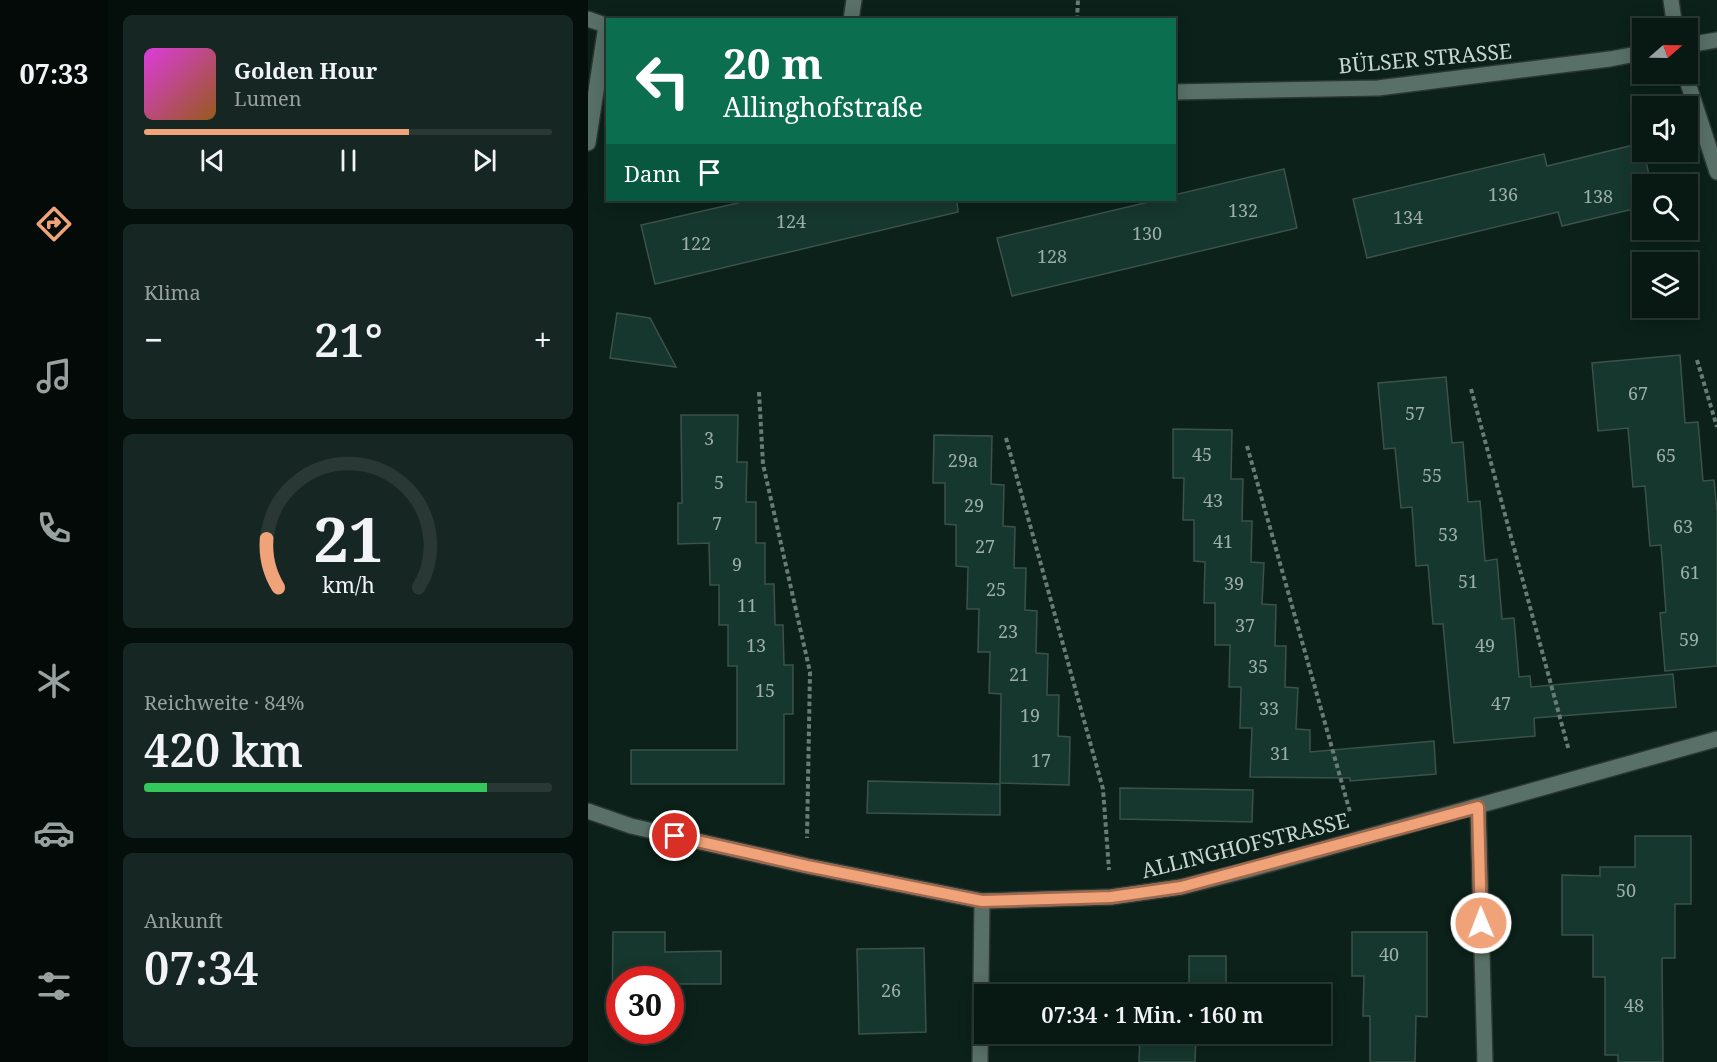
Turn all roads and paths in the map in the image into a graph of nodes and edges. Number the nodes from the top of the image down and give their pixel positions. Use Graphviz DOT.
graph roads {
  1 [pos="854,0"];
  2 [pos="1078,0"];
  3 [pos="1671,0"];
  4 [pos="851,18"];
  5 [pos="1077,18"];
  6 [pos="1674,18"];
  7 [pos="588,19"];
  8 [pos="606,26"];
  9 [pos="606,32"];
  10 [pos="1717,40"];
  11 [pos="1698,43"];
  12 [pos="1632,55"];
  13 [pos="1689,84"];
  14 [pos="1176,92"];
  15 [pos="588,143"];
  16 [pos="1717,172"];
  17 [pos="1697,360"];
  18 [pos="1471,388"];
  19 [pos="759,392"];
  20 [pos="1717,427"];
  21 [pos="1006,438"];
  22 [pos="1247,446"];
  23 [pos="1717,739"];
  24 [pos="1576,778"];
  25 [pos="1478,807"];
  26 [pos="588,811"];
  27 [pos="1358,838"];
  28 [pos="807,866"];
  29 [pos="1111,897"];
  30 [pos="982,901"];
  31 [pos="980,1062"];
  32 [pos="1485,1062"];
  1 -- 4 [label="street"];
  2 -- 5 [label="path"];
  3 -- 6 [label="street"];
  7 -- 8 [label="street"];
  9 -- 15 [label="street"];
  10 -- 11 [label="street"];
  12 -- 14 [label="street, BÜLSER STRASSE"];
  13 -- 16 [label="street"];
  17 -- 20 [label="path"];
  18 -- 24 [label="path"];
  19 -- 28 [label="path"];
  21 -- 29 [label="path"];
  22 -- 27 [label="path"];
  23 -- 24 [label="street, ALLINGHOFSTRASSE"];
  24 -- 25 [label="street, ALLINGHOFSTRASSE"];
  25 -- 27 [label="street, ALLINGHOFSTRASSE"];
  25 -- 32 [label="street"];
  26 -- 28 [label="street, ALLINGHOFSTRASSE"];
  27 -- 29 [label="street, ALLINGHOFSTRASSE"];
  28 -- 30 [label="street, ALLINGHOFSTRASSE"];
  29 -- 30 [label="street, ALLINGHOFSTRASSE"];
  30 -- 31 [label="street"];
}
